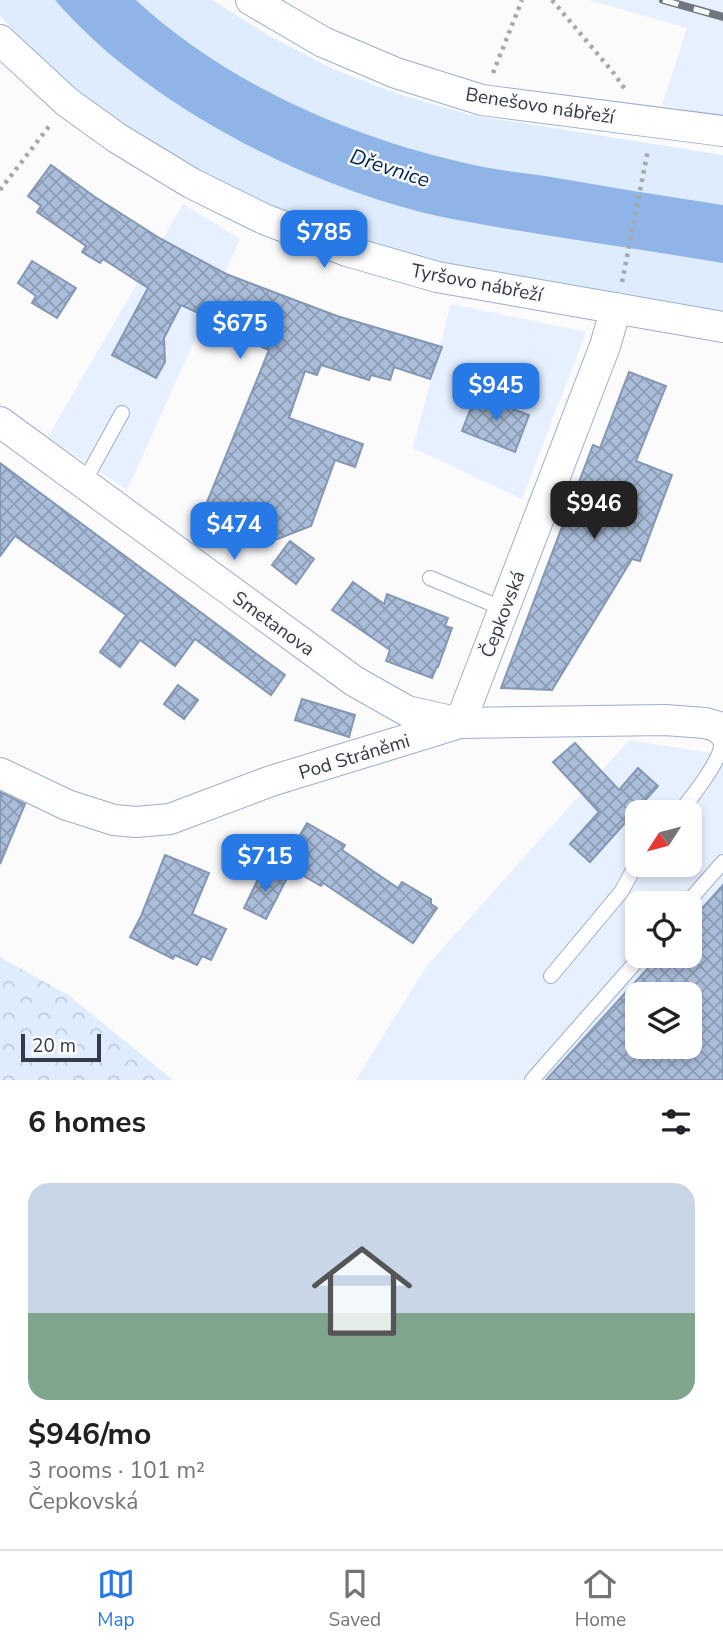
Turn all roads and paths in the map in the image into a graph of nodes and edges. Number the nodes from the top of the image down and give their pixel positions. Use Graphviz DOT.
graph roads {
  1 [pos="251,0"];
  2 [pos="522,0"];
  3 [pos="552,0"];
  4 [pos="0,40"];
  5 [pos="482,100"];
  6 [pos="68,102"];
  7 [pos="723,131"];
  8 [pos="648,135"];
  9 [pos="0,190"];
  10 [pos="619,298"];
  11 [pos="723,327"];
  12 [pos="122,413"];
  13 [pos="0,422"];
  14 [pos="83,484"];
  15 [pos="430,578"];
  16 [pos="504,609"];
  17 [pos="460,723"];
  18 [pos="714,726"];
  19 [pos="0,773"];
  20 [pos="689,800"];
  21 [pos="723,862"];
  22 [pos="629,877"];
  23 [pos="698,891"];
  24 [pos="630,968"];
  25 [pos="551,976"];
  26 [pos="532,1080"];
  1 -- 5 [label="street, Benešovo nábřeží"];
  2 -- 5 [label="path"];
  3 -- 8 [label="path"];
  4 -- 6 [label="street, Tyršovo nábřeží"];
  5 -- 8 [label="street, Benešovo nábřeží"];
  6 -- 9 [label="path"];
  6 -- 10 [label="street, Tyršovo nábřeží"];
  7 -- 8 [label="street, Benešovo nábřeží"];
  8 -- 10 [label="path"];
  10 -- 11 [label="street, Tyršovo nábřeží"];
  10 -- 16 [label="street, Čepkovská"];
  12 -- 14 [label="lane"];
  13 -- 14 [label="street, Smetanova"];
  14 -- 17 [label="street, Smetanova"];
  15 -- 16 [label="lane"];
  16 -- 17 [label="street, Čepkovská"];
  17 -- 18 [label="street, Pod Stráněmi"];
  17 -- 19 [label="street, Pod Stráněmi"];
  18 -- 20 [label="lane"];
  21 -- 23 [label="lane"];
  22 -- 25 [label="lane"];
  24 -- 26 [label="lane"];
}
